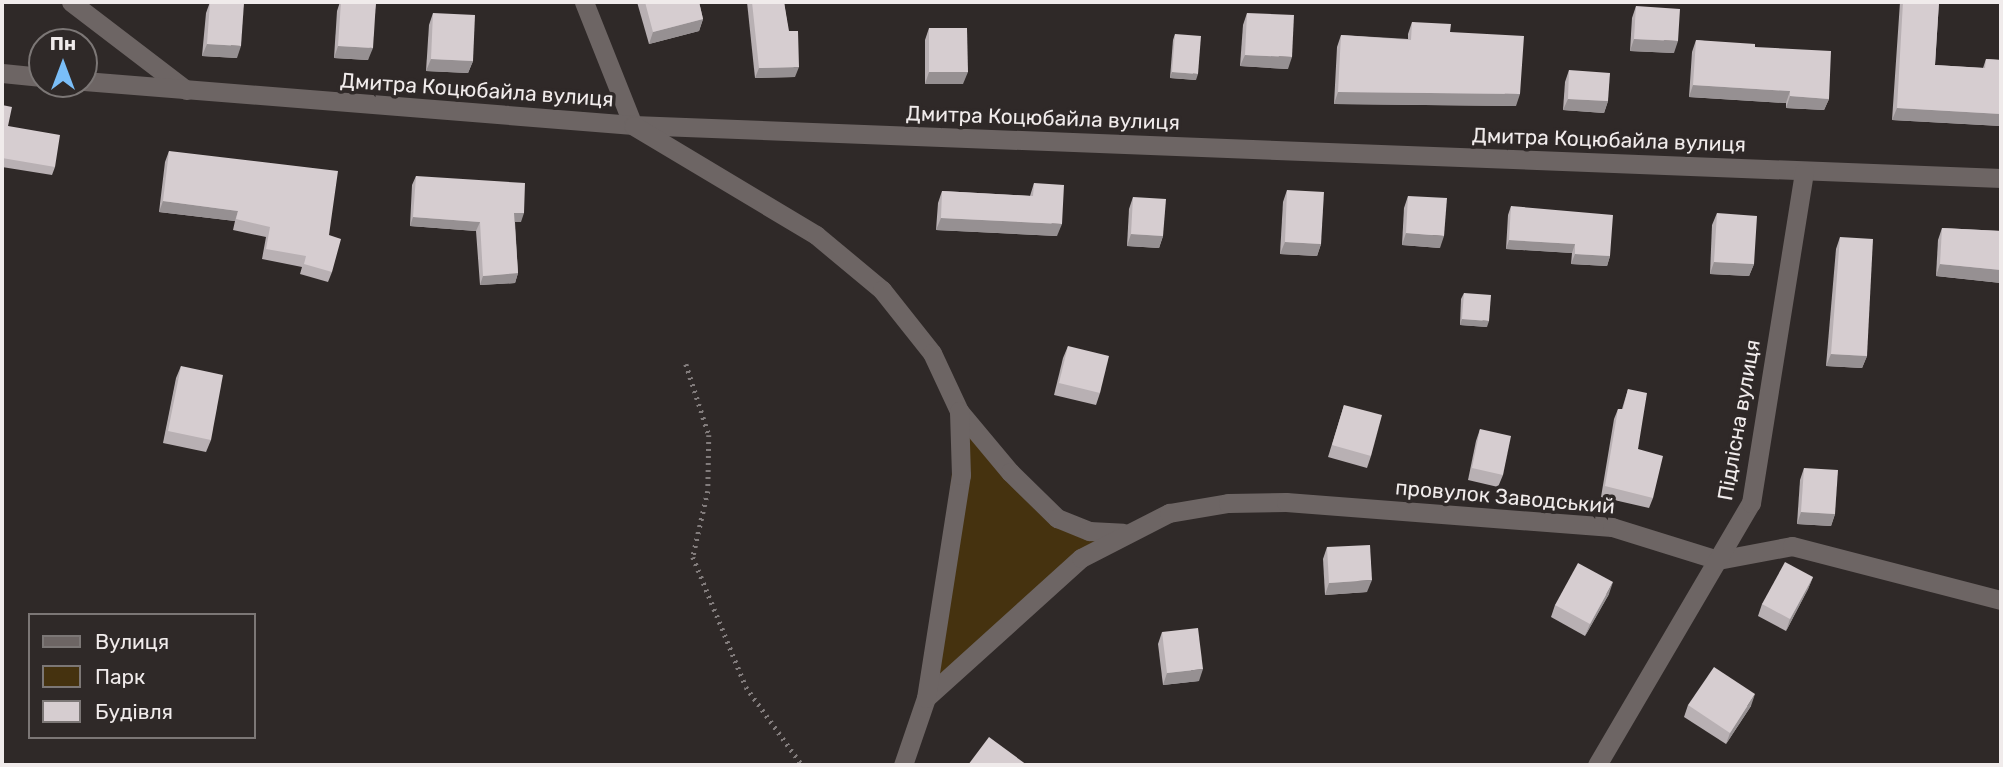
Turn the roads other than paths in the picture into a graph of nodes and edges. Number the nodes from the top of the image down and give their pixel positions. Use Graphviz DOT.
graph roads {
  1 [pos="71,2"];
  2 [pos="584,2"];
  3 [pos="2,73"];
  4 [pos="28,76"];
  5 [pos="98,82"];
  6 [pos="187,91"];
  7 [pos="633,125"];
  8 [pos="1804,171"];
  9 [pos="2001,178"];
  10 [pos="959,411"];
  11 [pos="1123,533"];
  12 [pos="1718,560"];
  13 [pos="2001,600"];
  14 [pos="926,698"];
  15 [pos="903,765"];
  16 [pos="1597,765"];
  1 -- 6 [label="street"];
  2 -- 7 [label="street"];
  3 -- 4 [label="street"];
  5 -- 6 [label="street, Дмитра Коцюбайла вулиця"];
  6 -- 7 [label="street, Дмитра Коцюбайла вулиця"];
  7 -- 8 [label="street, Дмитра Коцюбайла вулиця"];
  7 -- 10 [label="street"];
  8 -- 9 [label="street, Дмитра Коцюбайла вулиця"];
  8 -- 12 [label="street, Підлісна вулиця"];
  10 -- 11 [label="street"];
  10 -- 14 [label="street"];
  11 -- 12 [label="street, провулок Заводський"];
  11 -- 14 [label="street, провулок Заводський"];
  12 -- 13 [label="street, провулок Заводський"];
  12 -- 16 [label="street, Підлісна вулиця"];
  14 -- 15 [label="street"];
}
